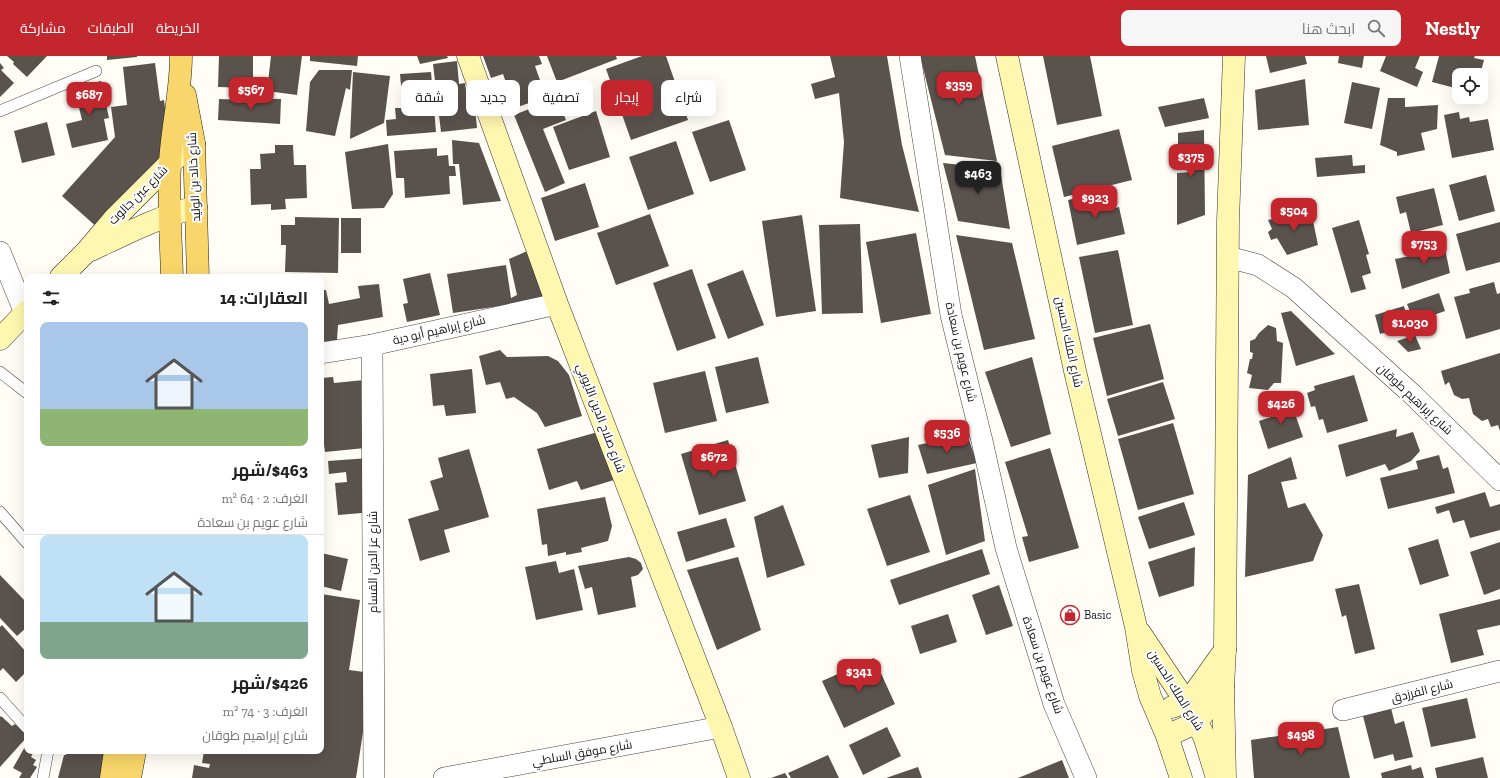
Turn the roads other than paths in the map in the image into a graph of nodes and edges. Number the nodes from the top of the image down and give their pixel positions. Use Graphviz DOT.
graph roads {
  1 [pos="181,56"];
  2 [pos="468,56"];
  3 [pos="910,56"];
  4 [pos="1007,56"];
  5 [pos="1234,56"];
  6 [pos="96,71"];
  7 [pos="181,78"];
  8 [pos="0,111"];
  9 [pos="194,143"];
  10 [pos="170,163"];
  11 [pos="196,207"];
  12 [pos="170,214"];
  13 [pos="0,252"];
  14 [pos="86,252"];
  15 [pos="1228,256"];
  16 [pos="64,274"];
  17 [pos="172,274"];
  18 [pos="198,274"];
  19 [pos="557,304"];
  20 [pos="24,307"];
  21 [pos="24,314"];
  22 [pos="0,339"];
  23 [pos="372,346"];
  24 [pos="324,353"];
  25 [pos="0,372"];
  26 [pos="24,391"];
  27 [pos="1500,480"];
  28 [pos="0,512"];
  29 [pos="24,540"];
  30 [pos="1136,627"];
  31 [pos="1225,649"];
  32 [pos="1500,671"];
  33 [pos="1223,687"];
  34 [pos="0,698"];
  35 [pos="1186,702"];
  36 [pos="1343,710"];
  37 [pos="1157,712"];
  38 [pos="1197,722"];
  39 [pos="24,725"];
  40 [pos="721,727"];
  41 [pos="1167,736"];
  42 [pos="47,754"];
  43 [pos="115,754"];
  44 [pos="134,754"];
  45 [pos="43,778"];
  46 [pos="111,778"];
  47 [pos="130,778"];
  48 [pos="374,778"];
  49 [pos="444,778"];
  50 [pos="739,778"];
  51 [pos="1086,778"];
  52 [pos="1181,778"];
  53 [pos="1217,778"];
  54 [pos="1225,778"];
  1 -- 7 [label="main road, شارع خالد بن الوليد"];
  2 -- 19 [label="street, شارع صلاح الدين الأيوبي"];
  3 -- 51 [label="street, شارع عويم بن سعادة"];
  4 -- 30 [label="street, شارع الملك الحسين"];
  5 -- 15 [label="street"];
  6 -- 8 [label="lane"];
  7 -- 9 [label="main road, شارع خالد بن الوليد"];
  7 -- 10 [label="main road, شارع خالد بن الوليد"];
  9 -- 10 [label="street, شارع عين جالوت"];
  9 -- 11 [label="main road, شارع خالد بن الوليد"];
  10 -- 12 [label="main road, شارع خالد بن الوليد"];
  10 -- 14 [label="street, شارع عين جالوت"];
  11 -- 12 [label="street, شارع عين جالوت"];
  11 -- 18 [label="main road, شارع خالد بن الوليد"];
  12 -- 14 [label="street, شارع عين جالوت"];
  12 -- 17 [label="main road, شارع خالد بن الوليد"];
  13 -- 20 [label="street"];
  14 -- 16 [label="street, شارع عين جالوت"];
  15 -- 27 [label="street, شارع إبراهيم طوقان"];
  15 -- 31 [label="street"];
  19 -- 23 [label="street, شارع إبراهيم أبو دية"];
  19 -- 40 [label="street, شارع صلاح الدين الأيوبي"];
  21 -- 22 [label="street"];
  23 -- 24 [label="street, شارع إبراهيم أبو دية"];
  23 -- 48 [label="street, شارع عز الدين القسام"];
  25 -- 26 [label="lane"];
  28 -- 29 [label="lane"];
  30 -- 35 [label="street, شارع الملك الحسين"];
  30 -- 37 [label="street, شارع الملك الحسين"];
  31 -- 33 [label="street"];
  31 -- 35 [label="street"];
  32 -- 36 [label="street, شارع الفرزدق"];
  33 -- 38 [label="street"];
  33 -- 54 [label="street"];
  34 -- 39 [label="lane"];
  35 -- 37 [label="street"];
  35 -- 38 [label="street, شارع الملك الحسين"];
  37 -- 41 [label="street, شارع الملك الحسين"];
  38 -- 41 [label="street"];
  38 -- 53 [label="street, شارع الملك الحسين"];
  40 -- 49 [label="street, شارع موفق السلطي"];
  40 -- 50 [label="street, شارع صلاح الدين الأيوبي"];
  41 -- 52 [label="street, شارع الملك الحسين"];
  42 -- 45 [label="lane"];
  43 -- 46 [label="main road"];
  44 -- 47 [label="main road"];
}
